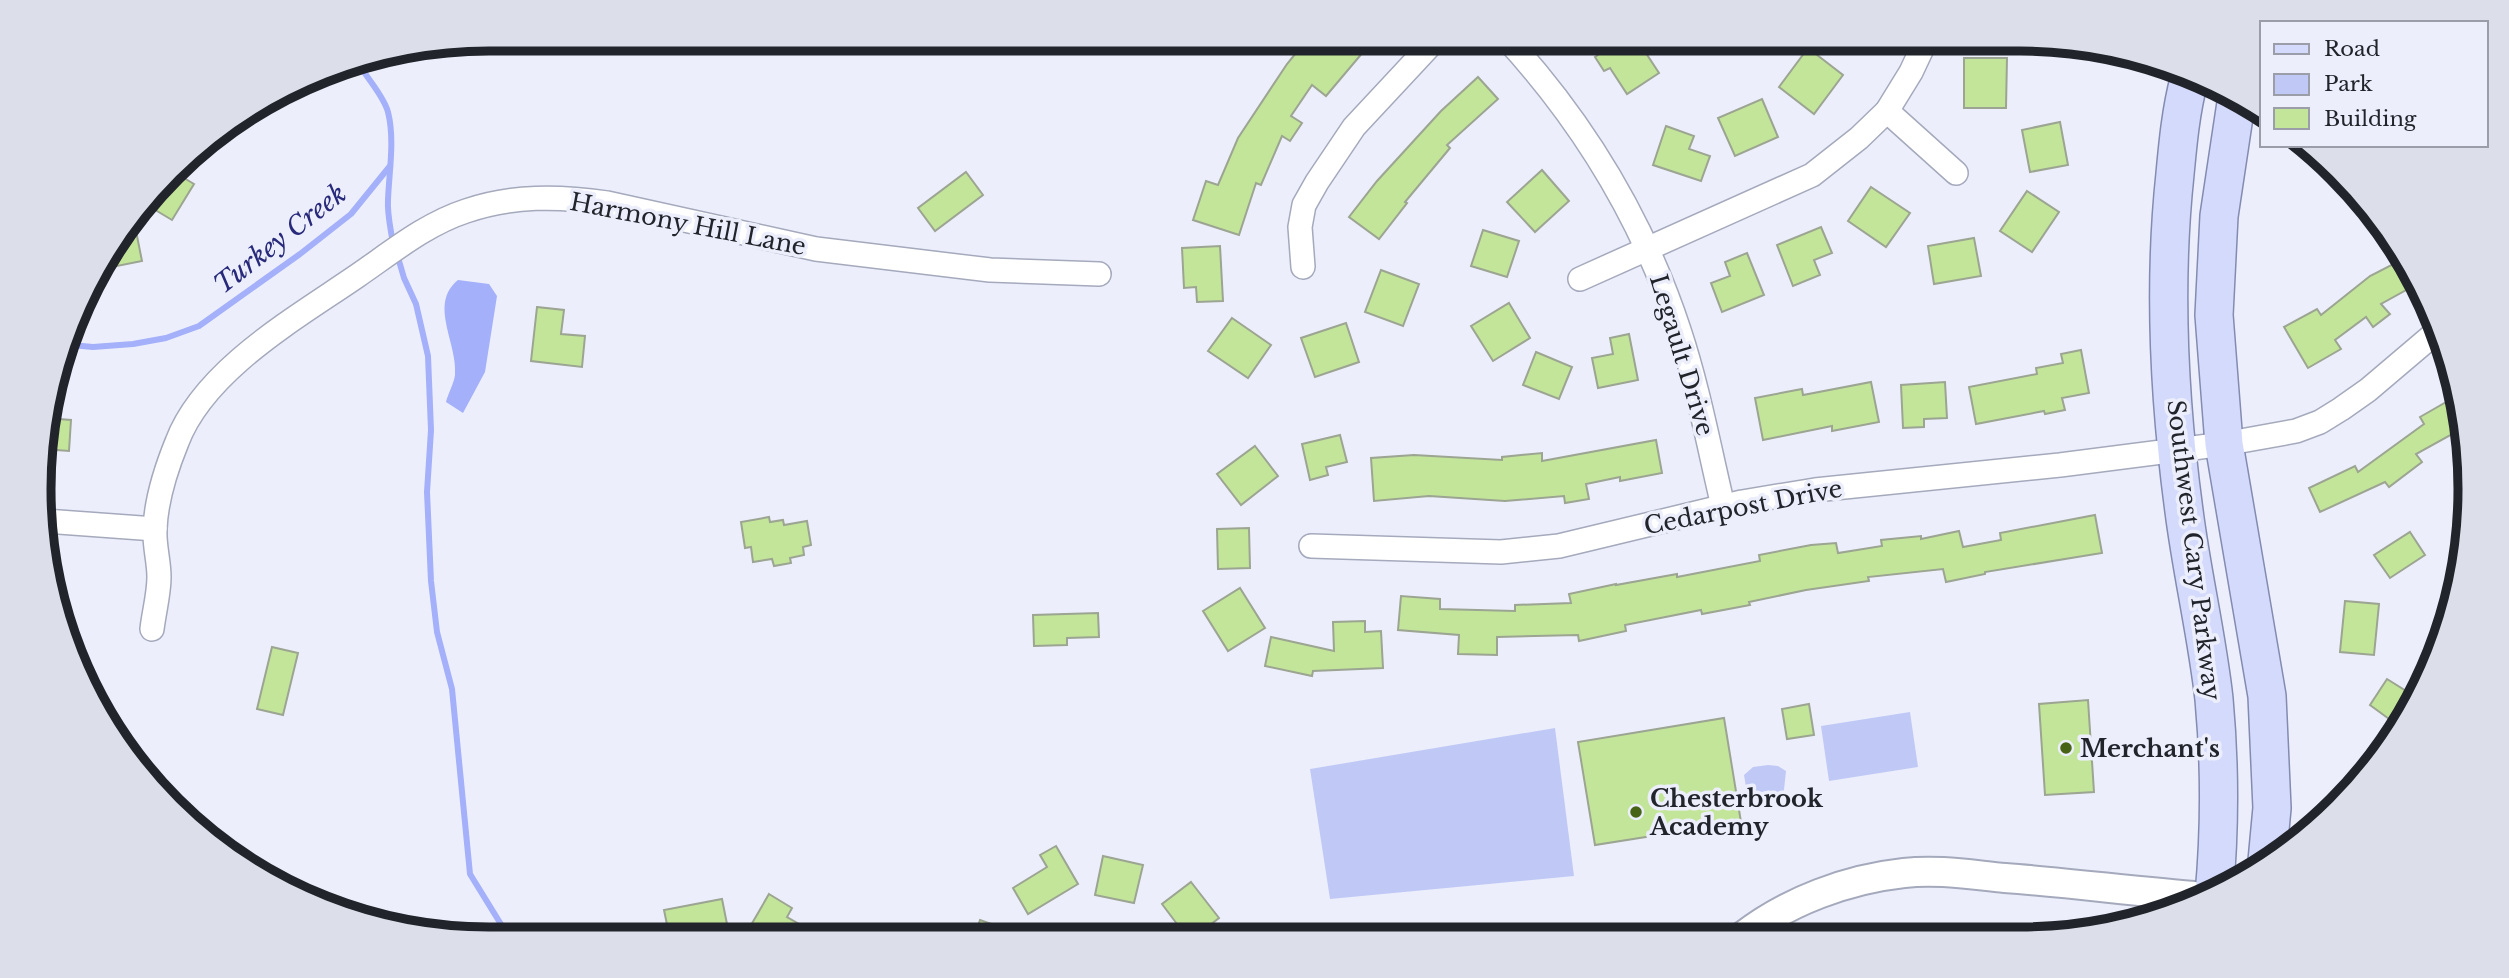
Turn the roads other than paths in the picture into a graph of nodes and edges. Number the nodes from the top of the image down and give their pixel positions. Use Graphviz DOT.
graph roads {
  1 [pos="1425,51"];
  2 [pos="1517,51"];
  3 [pos="1921,51"];
  4 [pos="2188,84"];
  5 [pos="2235,107"];
  6 [pos="1887,111"];
  7 [pos="1955,173"];
  8 [pos="1648,249"];
  9 [pos="1303,267"];
  10 [pos="1099,274"];
  11 [pos="1580,279"];
  12 [pos="2431,337"];
  13 [pos="2224,444"];
  14 [pos="2176,450"];
  15 [pos="1723,506"];
  16 [pos="52,522"];
  17 [pos="155,529"];
  18 [pos="1311,546"];
  19 [pos="152,629"];
  20 [pos="2268,850"];
  21 [pos="2215,882"];
  22 [pos="2185,895"];
  23 [pos="1758,927"];
  1 -- 9 [label="street"];
  2 -- 8 [label="street, Legault Drive"];
  3 -- 6 [label="street"];
  4 -- 14 [label="main road, Southwest Cary Parkway"];
  5 -- 13 [label="main road, Southwest Cary Parkway"];
  6 -- 7 [label="street"];
  6 -- 8 [label="street"];
  8 -- 11 [label="street"];
  8 -- 15 [label="street, Legault Drive"];
  10 -- 17 [label="street, Harmony Hill Lane"];
  12 -- 13 [label="street, Cedarpost Drive"];
  13 -- 14 [label="street, Cedarpost Drive"];
  13 -- 20 [label="main road, Southwest Cary Parkway"];
  14 -- 15 [label="street, Cedarpost Drive"];
  14 -- 21 [label="main road, Southwest Cary Parkway"];
  15 -- 18 [label="street, Cedarpost Drive"];
  16 -- 17 [label="street"];
  17 -- 19 [label="street, Harmony Hill Lane"];
  22 -- 23 [label="street"];
}
